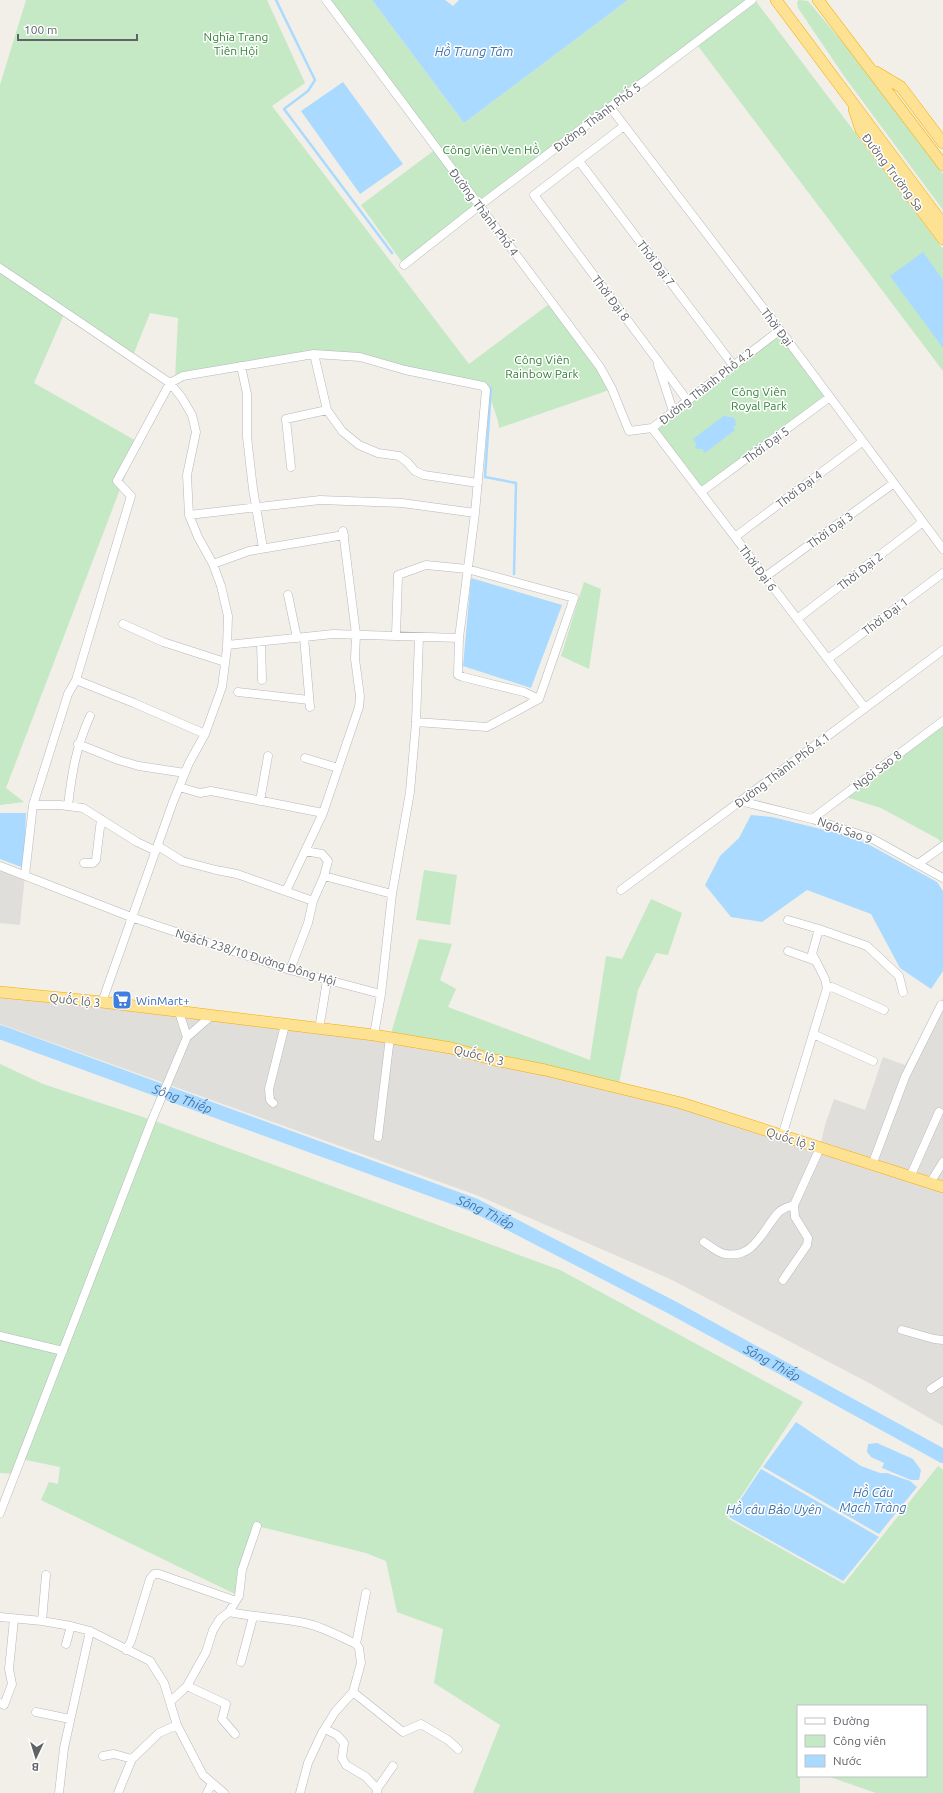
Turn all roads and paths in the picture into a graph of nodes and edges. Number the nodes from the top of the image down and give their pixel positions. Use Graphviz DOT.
graph roads {
  1 [pos="326,0"];
  2 [pos="752,0"];
  3 [pos="776,0"];
  4 [pos="818,0"];
  5 [pos="871,70"];
  6 [pos="852,101"];
  7 [pos="610,107"];
  8 [pos="624,126"];
  9 [pos="943,143"];
  10 [pos="579,161"];
  11 [pos="943,165"];
  12 [pos="479,206"];
  13 [pos="943,224"];
  14 [pos="943,239"];
  15 [pos="404,265"];
  16 [pos="0,268"];
  17 [pos="780,330"];
  18 [pos="314,354"];
  19 [pos="656,359"];
  20 [pos="733,365"];
  21 [pos="241,366"];
  22 [pos="170,383"];
  23 [pos="830,398"];
  24 [pos="687,400"];
  25 [pos="326,410"];
  26 [pos="673,411"];
  27 [pos="652,428"];
  28 [pos="628,431"];
  29 [pos="862,442"];
  30 [pos="291,467"];
  31 [pos="478,482"];
  32 [pos="894,483"];
  33 [pos="701,492"];
  34 [pos="256,508"];
  35 [pos="475,514"];
  36 [pos="189,515"];
  37 [pos="923,522"];
  38 [pos="735,537"];
  39 [pos="263,548"];
  40 [pos="943,549"];
  41 [pos="213,564"];
  42 [pos="467,568"];
  43 [pos="943,574"];
  44 [pos="766,577"];
  45 [pos="288,595"];
  46 [pos="797,619"];
  47 [pos="123,624"];
  48 [pos="356,634"];
  49 [pos="396,635"];
  50 [pos="300,637"];
  51 [pos="419,637"];
  52 [pos="459,638"];
  53 [pos="261,642"];
  54 [pos="227,644"];
  55 [pos="943,650"];
  56 [pos="828,659"];
  57 [pos="225,662"];
  58 [pos="76,680"];
  59 [pos="262,680"];
  60 [pos="238,692"];
  61 [pos="539,698"];
  62 [pos="865,708"];
  63 [pos="90,716"];
  64 [pos="943,721"];
  65 [pos="416,722"];
  66 [pos="205,734"];
  67 [pos="78,744"];
  68 [pos="268,756"];
  69 [pos="305,758"];
  70 [pos="338,768"];
  71 [pos="185,773"];
  72 [pos="179,787"];
  73 [pos="260,801"];
  74 [pos="740,801"];
  75 [pos="33,806"];
  76 [pos="68,806"];
  77 [pos="323,813"];
  78 [pos="812,818"];
  79 [pos="101,819"];
  80 [pos="943,846"];
  81 [pos="157,849"];
  82 [pos="305,851"];
  83 [pos="84,863"];
  84 [pos="918,864"];
  85 [pos="0,866"];
  86 [pos="25,875"];
  87 [pos="324,876"];
  88 [pos="943,878"];
  89 [pos="621,890"];
  90 [pos="286,891"];
  91 [pos="392,894"];
  92 [pos="313,901"];
  93 [pos="131,917"];
  94 [pos="788,920"];
  95 [pos="819,929"];
  96 [pos="788,951"];
  97 [pos="816,960"];
  98 [pos="290,970"];
  99 [pos="327,981"];
  100 [pos="827,988"];
  101 [pos="0,992"];
  102 [pos="903,992"];
  103 [pos="381,994"];
  104 [pos="102,1002"];
  105 [pos="943,1006"];
  106 [pos="884,1010"];
  107 [pos="179,1012"];
  108 [pos="211,1016"];
  109 [pos="285,1025"];
  110 [pos="319,1028"];
  111 [pos="813,1034"];
  112 [pos="374,1035"];
  113 [pos="187,1037"];
  114 [pos="390,1037"];
  115 [pos="873,1061"];
  116 [pos="273,1103"];
  117 [pos="939,1112"];
  118 [pos="782,1136"];
  119 [pos="378,1137"];
  120 [pos="820,1148"];
  121 [pos="943,1162"];
  122 [pos="872,1165"];
  123 [pos="910,1177"];
  124 [pos="930,1183"];
  125 [pos="943,1187"];
  126 [pos="794,1205"];
  127 [pos="704,1242"];
  128 [pos="783,1280"];
  129 [pos="902,1330"];
  130 [pos="0,1336"];
  131 [pos="943,1340"];
  132 [pos="63,1351"];
  133 [pos="943,1382"];
  134 [pos="931,1389"];
  135 [pos="0,1513"];
  136 [pos="257,1526"];
  137 [pos="46,1575"];
  138 [pos="366,1593"];
  139 [pos="236,1601"];
  140 [pos="229,1612"];
  141 [pos="0,1617"];
  142 [pos="253,1617"];
  143 [pos="14,1619"];
  144 [pos="42,1621"];
  145 [pos="71,1626"];
  146 [pos="90,1631"];
  147 [pos="66,1644"];
  148 [pos="356,1644"];
  149 [pos="126,1650"];
  150 [pos="241,1662"];
  151 [pos="187,1686"];
  152 [pos="353,1692"];
  153 [pos="170,1702"];
  154 [pos="0,1703"];
  155 [pos="36,1712"];
  156 [pos="70,1719"];
  157 [pos="177,1725"];
  158 [pos="325,1729"];
  159 [pos="235,1734"];
  160 [pos="458,1749"];
  161 [pos="103,1756"];
  162 [pos="132,1759"];
  163 [pos="393,1766"];
  164 [pos="212,1783"];
  165 [pos="377,1791"];
  166 [pos="59,1793"];
  167 [pos="118,1793"];
  168 [pos="207,1793"];
  169 [pos="224,1793"];
  170 [pos="300,1793"];
  1 -- 12 [label="street, Đường Thành Phố 4"];
  2 -- 7 [label="street, Đường Thành Phố 5"];
  3 -- 6 [label="highway, Đường Trường Sa"];
  4 -- 5 [label="highway"];
  5 -- 9 [label="highway"];
  5 -- 11 [label="highway"];
  6 -- 13 [label="highway, Đường Trường Sa"];
  6 -- 14 [label="highway, Đường Trường Sa"];
  7 -- 8 [label="street, Thời Đại"];
  7 -- 12 [label="street, Đường Thành Phố 5"];
  8 -- 10 [label="street"];
  8 -- 17 [label="street, Thời Đại"];
  10 -- 19 [label="street, Thời Đại 8"];
  10 -- 20 [label="street, Thời Đại 7"];
  12 -- 15 [label="street, Đường Thành Phố 5"];
  12 -- 28 [label="street, Đường Thành Phố 4"];
  16 -- 22 [label="street"];
  17 -- 20 [label="street, Đường Thành Phố 4.2"];
  17 -- 23 [label="street, Thời Đại"];
  18 -- 21 [label="street"];
  18 -- 25 [label="street"];
  18 -- 31 [label="street"];
  19 -- 24 [label="street, Thời Đại 8"];
  19 -- 26 [label="street"];
  20 -- 24 [label="street, Đường Thành Phố 4.2"];
  21 -- 22 [label="street"];
  21 -- 34 [label="street"];
  22 -- 36 [label="street"];
  22 -- 58 [label="street"];
  23 -- 29 [label="street, Thời Đại"];
  23 -- 33 [label="street, Thời Đại 5"];
  24 -- 26 [label="street, Đường Thành Phố 4.2"];
  25 -- 30 [label="street"];
  25 -- 31 [label="street"];
  26 -- 27 [label="street, Đường Thành Phố 4.2"];
  27 -- 28 [label="street, Đường Thành Phố 4.2"];
  27 -- 33 [label="street, Thời Đại 6"];
  29 -- 32 [label="street, Thời Đại"];
  29 -- 38 [label="street, Thời Đại 4"];
  31 -- 35 [label="street"];
  32 -- 37 [label="street, Thời Đại"];
  32 -- 44 [label="street, Thời Đại 3"];
  33 -- 38 [label="street, Thời Đại 6"];
  34 -- 35 [label="street"];
  34 -- 36 [label="street"];
  34 -- 39 [label="street"];
  35 -- 42 [label="street"];
  36 -- 41 [label="street"];
  37 -- 40 [label="street, Thời Đại"];
  37 -- 46 [label="street, Thời Đại 2"];
  38 -- 44 [label="street, Thời Đại 6"];
  39 -- 41 [label="street"];
  39 -- 48 [label="street"];
  41 -- 54 [label="street"];
  42 -- 49 [label="street"];
  42 -- 52 [label="street"];
  42 -- 61 [label="street"];
  43 -- 56 [label="street, Thời Đại 1"];
  44 -- 46 [label="street, Thời Đại 6"];
  45 -- 50 [label="street"];
  46 -- 56 [label="street, Thời Đại 6"];
  47 -- 57 [label="street"];
  48 -- 49 [label="street"];
  48 -- 50 [label="street"];
  48 -- 70 [label="street"];
  49 -- 51 [label="street"];
  50 -- 53 [label="street"];
  50 -- 60 [label="street"];
  51 -- 52 [label="street"];
  51 -- 65 [label="street"];
  52 -- 61 [label="street"];
  53 -- 54 [label="street"];
  53 -- 59 [label="street"];
  54 -- 57 [label="street"];
  55 -- 62 [label="street, Đường Thành Phố 4.1"];
  56 -- 62 [label="street, Thời Đại 6"];
  57 -- 66 [label="street"];
  58 -- 66 [label="street"];
  58 -- 75 [label="street"];
  61 -- 65 [label="street"];
  62 -- 74 [label="street, Đường Thành Phố 4.1"];
  63 -- 67 [label="street"];
  64 -- 78 [label="street, Ngôi Sao 8"];
  65 -- 91 [label="street"];
  66 -- 71 [label="street"];
  67 -- 71 [label="street"];
  67 -- 76 [label="street"];
  68 -- 73 [label="street"];
  69 -- 70 [label="street"];
  70 -- 77 [label="street"];
  71 -- 72 [label="street"];
  72 -- 73 [label="street"];
  72 -- 81 [label="street"];
  73 -- 77 [label="street"];
  74 -- 78 [label="street, Ngôi Sao 9"];
  74 -- 89 [label="street, Đường Thành Phố 4.1"];
  75 -- 76 [label="street"];
  75 -- 86 [label="street"];
  76 -- 79 [label="street"];
  77 -- 82 [label="street"];
  78 -- 84 [label="street, Ngôi Sao 9"];
  79 -- 81 [label="street"];
  79 -- 83 [label="street"];
  80 -- 84 [label="street"];
  81 -- 90 [label="street"];
  81 -- 93 [label="street"];
  82 -- 87 [label="street"];
  82 -- 90 [label="street"];
  84 -- 88 [label="street, Ngôi Sao 9"];
  85 -- 86 [label="street, Ngách 238/10 Đường Đông Hội"];
  86 -- 93 [label="street, Ngách 238/10 Đường Đông Hội"];
  87 -- 91 [label="street"];
  87 -- 92 [label="street"];
  90 -- 92 [label="street"];
  91 -- 103 [label="street"];
  92 -- 98 [label="street"];
  93 -- 98 [label="street, Ngách 238/10 Đường Đông Hội"];
  93 -- 104 [label="street"];
  94 -- 95 [label="street"];
  95 -- 97 [label="street"];
  95 -- 102 [label="street"];
  96 -- 97 [label="street"];
  97 -- 100 [label="street"];
  98 -- 99 [label="street, Ngách 238/10 Đường Đông Hội"];
  99 -- 103 [label="street, Ngách 238/10 Đường Đông Hội"];
  99 -- 110 [label="street"];
  100 -- 106 [label="street"];
  100 -- 111 [label="street"];
  101 -- 104 [label="highway, Quốc lộ 3"];
  103 -- 112 [label="street"];
  104 -- 107 [label="highway, Quốc lộ 3"];
  105 -- 122 [label="street"];
  107 -- 108 [label="highway, Quốc lộ 3"];
  107 -- 113 [label="street"];
  108 -- 109 [label="highway, Quốc lộ 3"];
  108 -- 113 [label="street"];
  109 -- 110 [label="highway, Quốc lộ 3"];
  109 -- 116 [label="street"];
  110 -- 112 [label="highway, Quốc lộ 3"];
  111 -- 115 [label="street"];
  111 -- 118 [label="street"];
  112 -- 114 [label="highway, Quốc lộ 3"];
  113 -- 132 [label="street"];
  114 -- 118 [label="highway, Quốc lộ 3"];
  114 -- 119 [label="street"];
  117 -- 123 [label="street"];
  118 -- 120 [label="highway, Quốc lộ 3"];
  120 -- 122 [label="highway, Quốc lộ 3"];
  120 -- 126 [label="street"];
  121 -- 124 [label="street"];
  122 -- 123 [label="highway, Quốc lộ 3"];
  123 -- 124 [label="highway, Quốc lộ 3"];
  124 -- 125 [label="highway, Quốc lộ 3"];
  126 -- 127 [label="street"];
  126 -- 128 [label="street"];
  129 -- 131 [label="street"];
  130 -- 132 [label="street"];
  132 -- 135 [label="street"];
  133 -- 134 [label="street"];
  136 -- 139 [label="street"];
  137 -- 144 [label="street"];
  138 -- 148 [label="street"];
  139 -- 140 [label="street"];
  139 -- 149 [label="street"];
  140 -- 142 [label="street"];
  140 -- 151 [label="street"];
  141 -- 143 [label="street"];
  142 -- 148 [label="street"];
  142 -- 150 [label="street"];
  143 -- 144 [label="street"];
  143 -- 154 [label="street"];
  144 -- 145 [label="street"];
  145 -- 146 [label="street"];
  145 -- 147 [label="street"];
  146 -- 149 [label="street"];
  146 -- 156 [label="street"];
  148 -- 152 [label="street"];
  149 -- 153 [label="street"];
  151 -- 153 [label="street"];
  151 -- 159 [label="street"];
  152 -- 158 [label="street"];
  152 -- 160 [label="street"];
  153 -- 157 [label="street"];
  155 -- 156 [label="street"];
  156 -- 166 [label="street"];
  157 -- 162 [label="street"];
  157 -- 164 [label="street"];
  158 -- 165 [label="street"];
  158 -- 170 [label="street"];
  161 -- 162 [label="street"];
  162 -- 167 [label="street"];
  163 -- 165 [label="street"];
  164 -- 168 [label="street"];
  164 -- 169 [label="street"];
}
